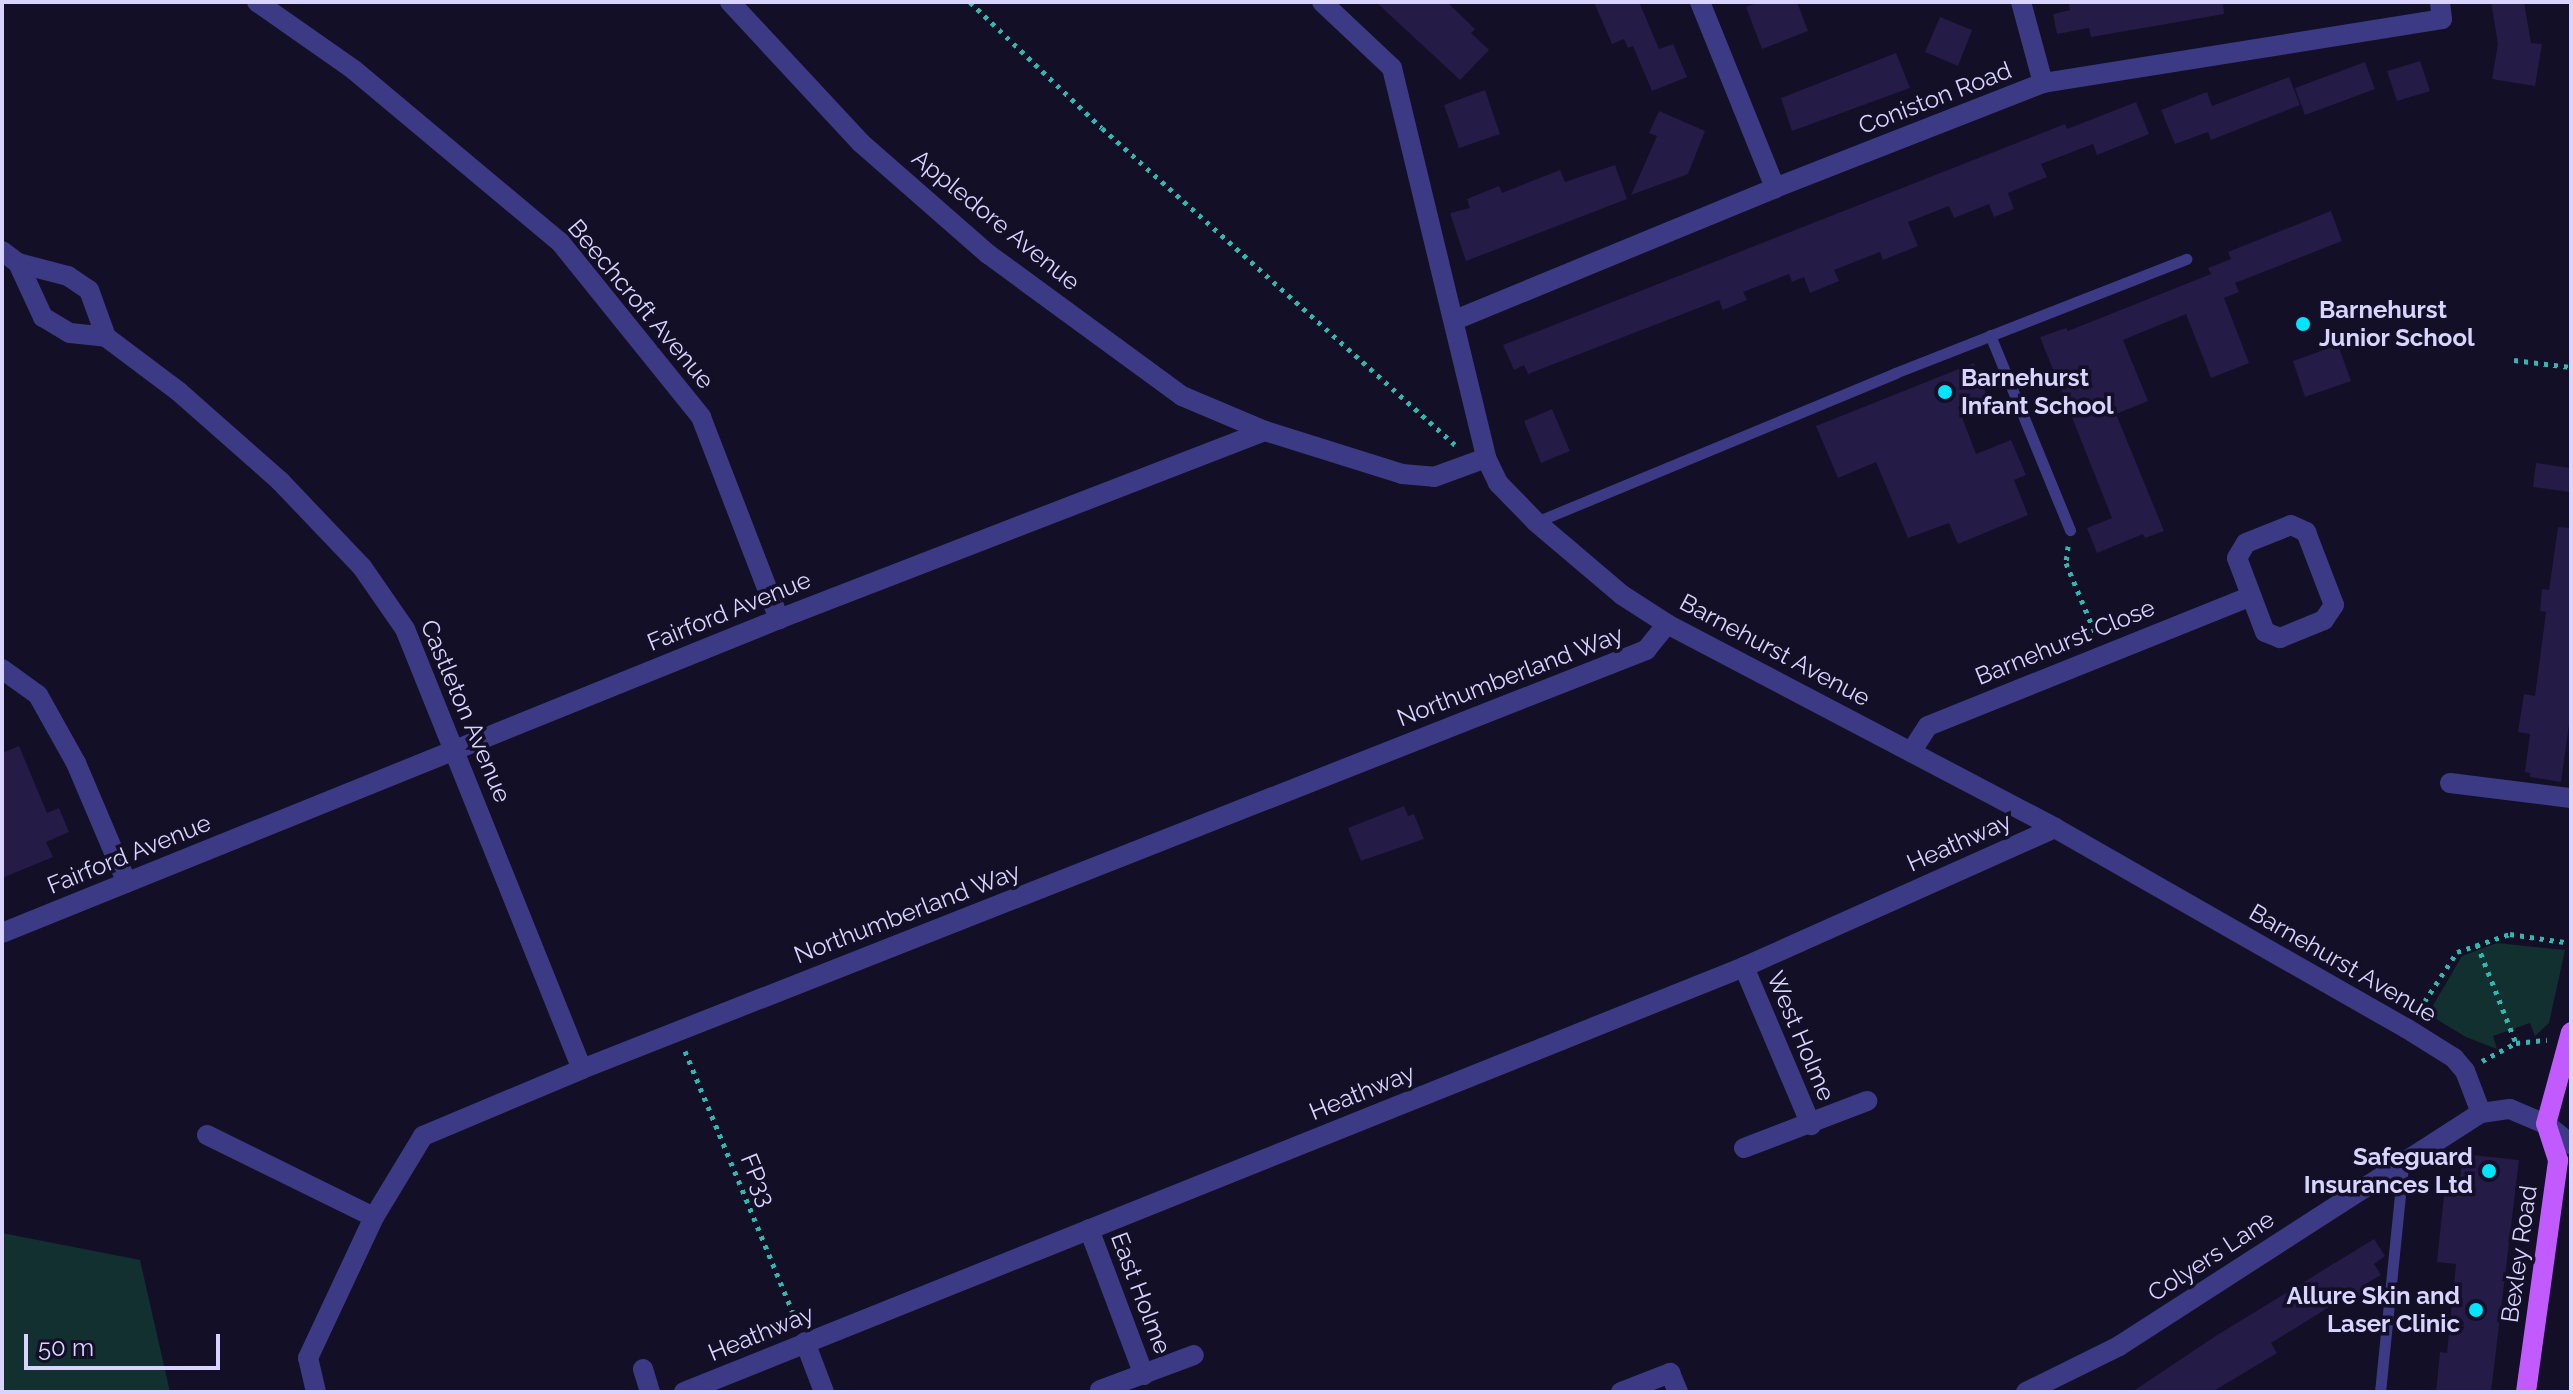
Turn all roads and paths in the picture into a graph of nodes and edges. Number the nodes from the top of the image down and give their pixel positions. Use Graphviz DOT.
graph roads {
  1 [pos="257,2"];
  2 [pos="730,2"];
  3 [pos="970,2"];
  4 [pos="1322,2"];
  5 [pos="1700,2"];
  6 [pos="2021,2"];
  7 [pos="2440,2"];
  8 [pos="2043,83"];
  9 [pos="1775,188"];
  10 [pos="10,257"];
  11 [pos="2186,259"];
  12 [pos="1455,320"];
  13 [pos="1990,335"];
  14 [pos="106,337"];
  15 [pos="2514,360"];
  16 [pos="2571,367"];
  17 [pos="1265,431"];
  18 [pos="1480,460"];
  19 [pos="1536,522"];
  20 [pos="2070,530"];
  21 [pos="2251,596"];
  22 [pos="779,619"];
  23 [pos="1667,624"];
  24 [pos="2104,654"];
  25 [pos="2,669"];
  26 [pos="456,750"];
  27 [pos="1911,752"];
  28 [pos="2450,783"];
  29 [pos="2571,798"];
  30 [pos="2055,828"];
  31 [pos="127,883"];
  32 [pos="2,933"];
  33 [pos="2571,943"];
  34 [pos="2477,944"];
  35 [pos="1744,967"];
  36 [pos="2420,1010"];
  37 [pos="677,1032"];
  38 [pos="2569,1038"];
  39 [pos="2516,1043"];
  40 [pos="582,1069"];
  41 [pos="2465,1071"];
  42 [pos="1867,1101"];
  43 [pos="2481,1113"];
  44 [pos="2546,1124"];
  45 [pos="1811,1125"];
  46 [pos="207,1135"];
  47 [pos="2571,1144"];
  48 [pos="1744,1148"];
  49 [pos="2403,1164"];
  50 [pos="374,1217"];
  51 [pos="1089,1229"];
  52 [pos="805,1342"];
  53 [pos="1194,1355"];
  54 [pos="643,1369"];
  55 [pos="1144,1375"];
  56 [pos="1100,1390"];
  57 [pos="316,1392"];
  58 [pos="650,1392"];
  59 [pos="684,1392"];
  60 [pos="824,1392"];
  61 [pos="1621,1392"];
  62 [pos="1678,1392"];
  63 [pos="2026,1392"];
  64 [pos="2380,1392"];
  65 [pos="2526,1392"];
  1 -- 22 [label="street, Beechcroft Avenue"];
  2 -- 17 [label="street, Appledore Avenue"];
  3 -- 18 [label="path"];
  4 -- 12 [label="street, Barnehurst Avenue"];
  5 -- 9 [label="street"];
  6 -- 8 [label="street"];
  7 -- 8 [label="street, Coniston Road"];
  8 -- 9 [label="street, Coniston Road"];
  9 -- 12 [label="street, Coniston Road"];
  10 -- 14 [label="street, Castleton Avenue"];
  10 -- 14 [label="street, Castleton Avenue"];
  11 -- 13 [label="lane"];
  12 -- 18 [label="street, Barnehurst Avenue"];
  13 -- 19 [label="lane"];
  13 -- 20 [label="lane"];
  14 -- 26 [label="street, Castleton Avenue"];
  15 -- 16 [label="path"];
  17 -- 18 [label="street"];
  17 -- 22 [label="street, Fairford Avenue"];
  18 -- 19 [label="street, Barnehurst Avenue"];
  19 -- 23 [label="street, Barnehurst Avenue"];
  20 -- 24 [label="path"];
  21 -- 21 [label="street"];
  21 -- 24 [label="street, Barnehurst Close"];
  22 -- 26 [label="street, Fairford Avenue"];
  23 -- 27 [label="street, Barnehurst Avenue"];
  23 -- 37 [label="street, Northumberland Way"];
  24 -- 27 [label="street, Barnehurst Close"];
  25 -- 31 [label="street"];
  26 -- 31 [label="street, Fairford Avenue"];
  26 -- 40 [label="street, Castleton Avenue"];
  27 -- 30 [label="street, Barnehurst Avenue"];
  28 -- 29 [label="street"];
  30 -- 35 [label="street, Heathway"];
  30 -- 41 [label="street, Barnehurst Avenue"];
  31 -- 32 [label="street, Fairford Avenue"];
  33 -- 34 [label="path"];
  34 -- 36 [label="path"];
  34 -- 39 [label="path"];
  35 -- 45 [label="street, West Holme"];
  35 -- 51 [label="street, Heathway"];
  37 -- 40 [label="street, Northumberland Way"];
  37 -- 52 [label="path, FP33"];
  38 -- 39 [label="path"];
  38 -- 44 [label="main road"];
  39 -- 41 [label="path"];
  40 -- 50 [label="street, Northumberland Way"];
  41 -- 43 [label="street, Barnehurst Avenue"];
  42 -- 45 [label="street, West Holme"];
  43 -- 44 [label="street"];
  43 -- 49 [label="street, Colyers Lane"];
  44 -- 47 [label="street"];
  44 -- 65 [label="main road, Bexley Road"];
  45 -- 48 [label="street, West Holme"];
  46 -- 50 [label="street"];
  49 -- 63 [label="street, Colyers Lane"];
  49 -- 64 [label="lane"];
  50 -- 57 [label="street, Northumberland Way"];
  51 -- 52 [label="street, Heathway"];
  51 -- 55 [label="street, East Holme"];
  52 -- 59 [label="street, Heathway"];
  52 -- 60 [label="street"];
  53 -- 55 [label="street, East Holme"];
  54 -- 58 [label="street"];
  55 -- 56 [label="street, East Holme"];
  61 -- 62 [label="street"];
}
